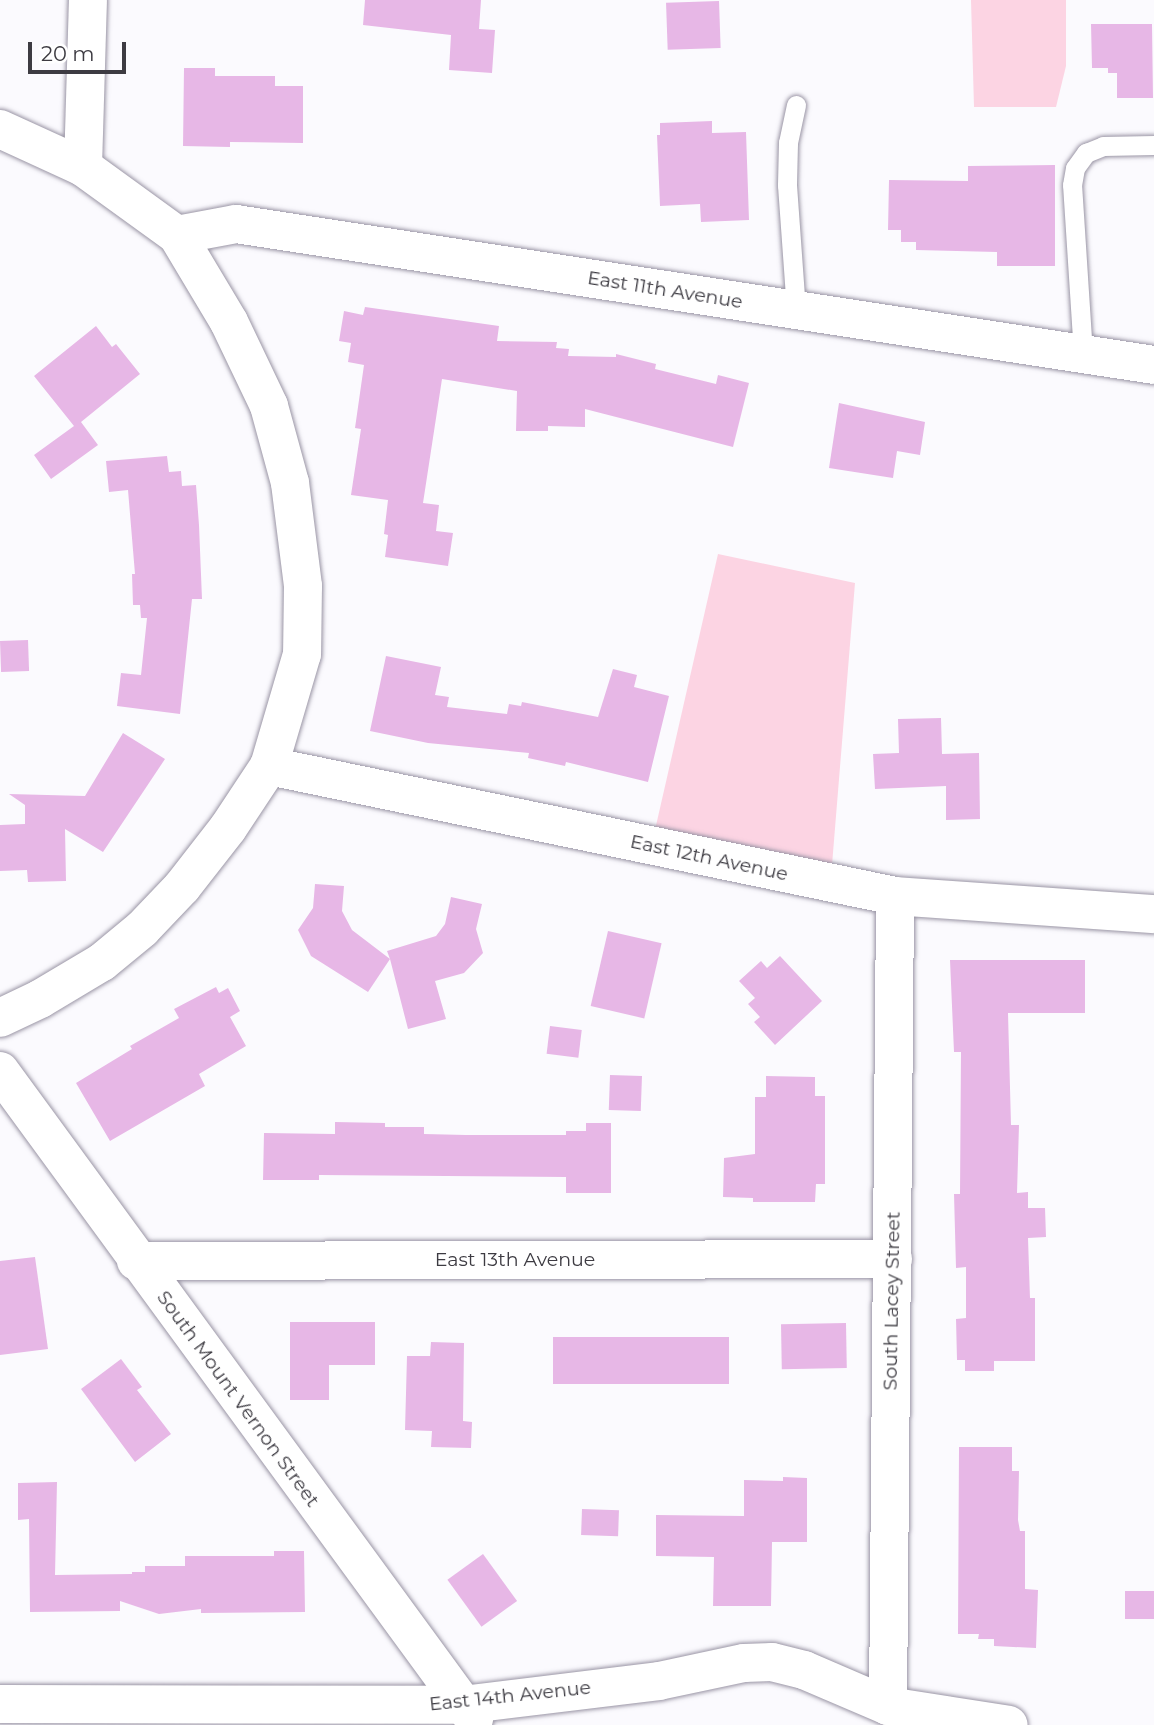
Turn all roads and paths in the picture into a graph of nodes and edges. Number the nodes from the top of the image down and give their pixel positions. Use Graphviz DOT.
graph roads {
  1 [pos="88,0"];
  2 [pos="796,105"];
  3 [pos="0,130"];
  4 [pos="1154,145"];
  5 [pos="83,167"];
  6 [pos="177,234"];
  7 [pos="796,310"];
  8 [pos="1083,354"];
  9 [pos="1154,365"];
  10 [pos="269,766"];
  11 [pos="895,896"];
  12 [pos="1154,914"];
  13 [pos="0,1018"];
  14 [pos="0,1071"];
  15 [pos="893,1259"];
  16 [pos="136,1261"];
  17 [pos="0,1704"];
  18 [pos="888,1706"];
  19 [pos="470,1715"];
  20 [pos="1009,1725"];
  1 -- 5 [label="street"];
  2 -- 7 [label="lane"];
  3 -- 5 [label="street"];
  4 -- 8 [label="lane"];
  5 -- 6 [label="street"];
  6 -- 7 [label="street, East 11th Avenue"];
  6 -- 10 [label="street"];
  7 -- 8 [label="street, East 11th Avenue"];
  8 -- 9 [label="street, East 11th Avenue"];
  10 -- 11 [label="street, East 12th Avenue"];
  10 -- 13 [label="street"];
  11 -- 12 [label="street, East 12th Avenue"];
  11 -- 15 [label="street, South Lacey Street"];
  14 -- 16 [label="street, South Mount Vernon Street"];
  15 -- 16 [label="street, East 13th Avenue"];
  15 -- 18 [label="street, South Lacey Street"];
  16 -- 19 [label="street, South Mount Vernon Street"];
  17 -- 19 [label="street, East 14th Avenue"];
  18 -- 19 [label="street, East 14th Avenue"];
  18 -- 20 [label="street, East 14th Avenue"];
}
